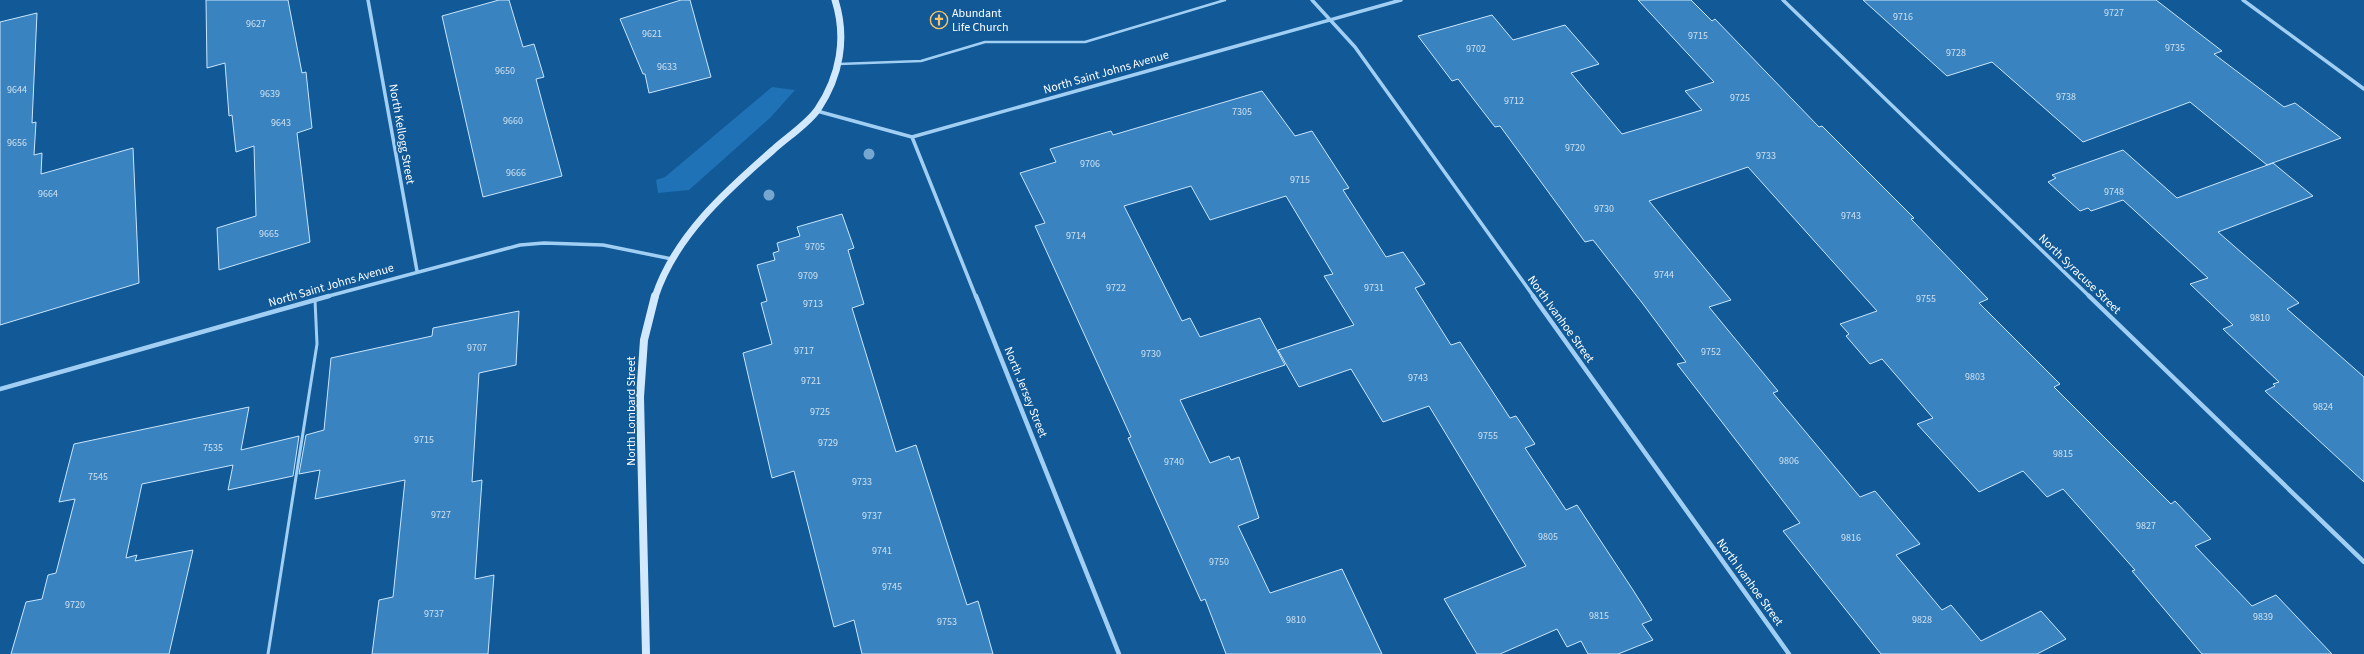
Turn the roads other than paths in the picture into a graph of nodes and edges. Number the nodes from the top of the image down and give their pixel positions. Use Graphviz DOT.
graph roads {
  1 [pos="368,0"];
  2 [pos="835,0"];
  3 [pos="1225,0"];
  4 [pos="1312,0"];
  5 [pos="1401,0"];
  6 [pos="1783,0"];
  7 [pos="2243,0"];
  8 [pos="1330,20"];
  9 [pos="839,64"];
  10 [pos="2364,89"];
  11 [pos="817,111"];
  12 [pos="912,137"];
  13 [pos="672,259"];
  14 [pos="417,271"];
  15 [pos="315,300"];
  16 [pos="0,389"];
  17 [pos="2364,562"];
  18 [pos="268,654"];
  19 [pos="646,654"];
  20 [pos="1119,654"];
  21 [pos="1789,654"];
  1 -- 14 [label="street, North Kellogg Street"];
  2 -- 9 [label="main road, North Lombard Street"];
  3 -- 9 [label="lane"];
  4 -- 8 [label="street, North Ivanhoe Street"];
  5 -- 8 [label="street, North Saint Johns Avenue"];
  6 -- 17 [label="street, North Syracuse Street"];
  7 -- 10 [label="street"];
  8 -- 12 [label="street, North Saint Johns Avenue"];
  8 -- 21 [label="street, North Ivanhoe Street"];
  9 -- 11 [label="main road, North Lombard Street"];
  11 -- 12 [label="street"];
  11 -- 13 [label="main road, North Lombard Street"];
  12 -- 20 [label="street, North Jersey Street"];
  13 -- 14 [label="street, North Saint Johns Avenue"];
  13 -- 19 [label="main road, North Lombard Street"];
  14 -- 15 [label="street, North Saint Johns Avenue"];
  15 -- 16 [label="street, North Saint Johns Avenue"];
  15 -- 18 [label="lane"];
}
